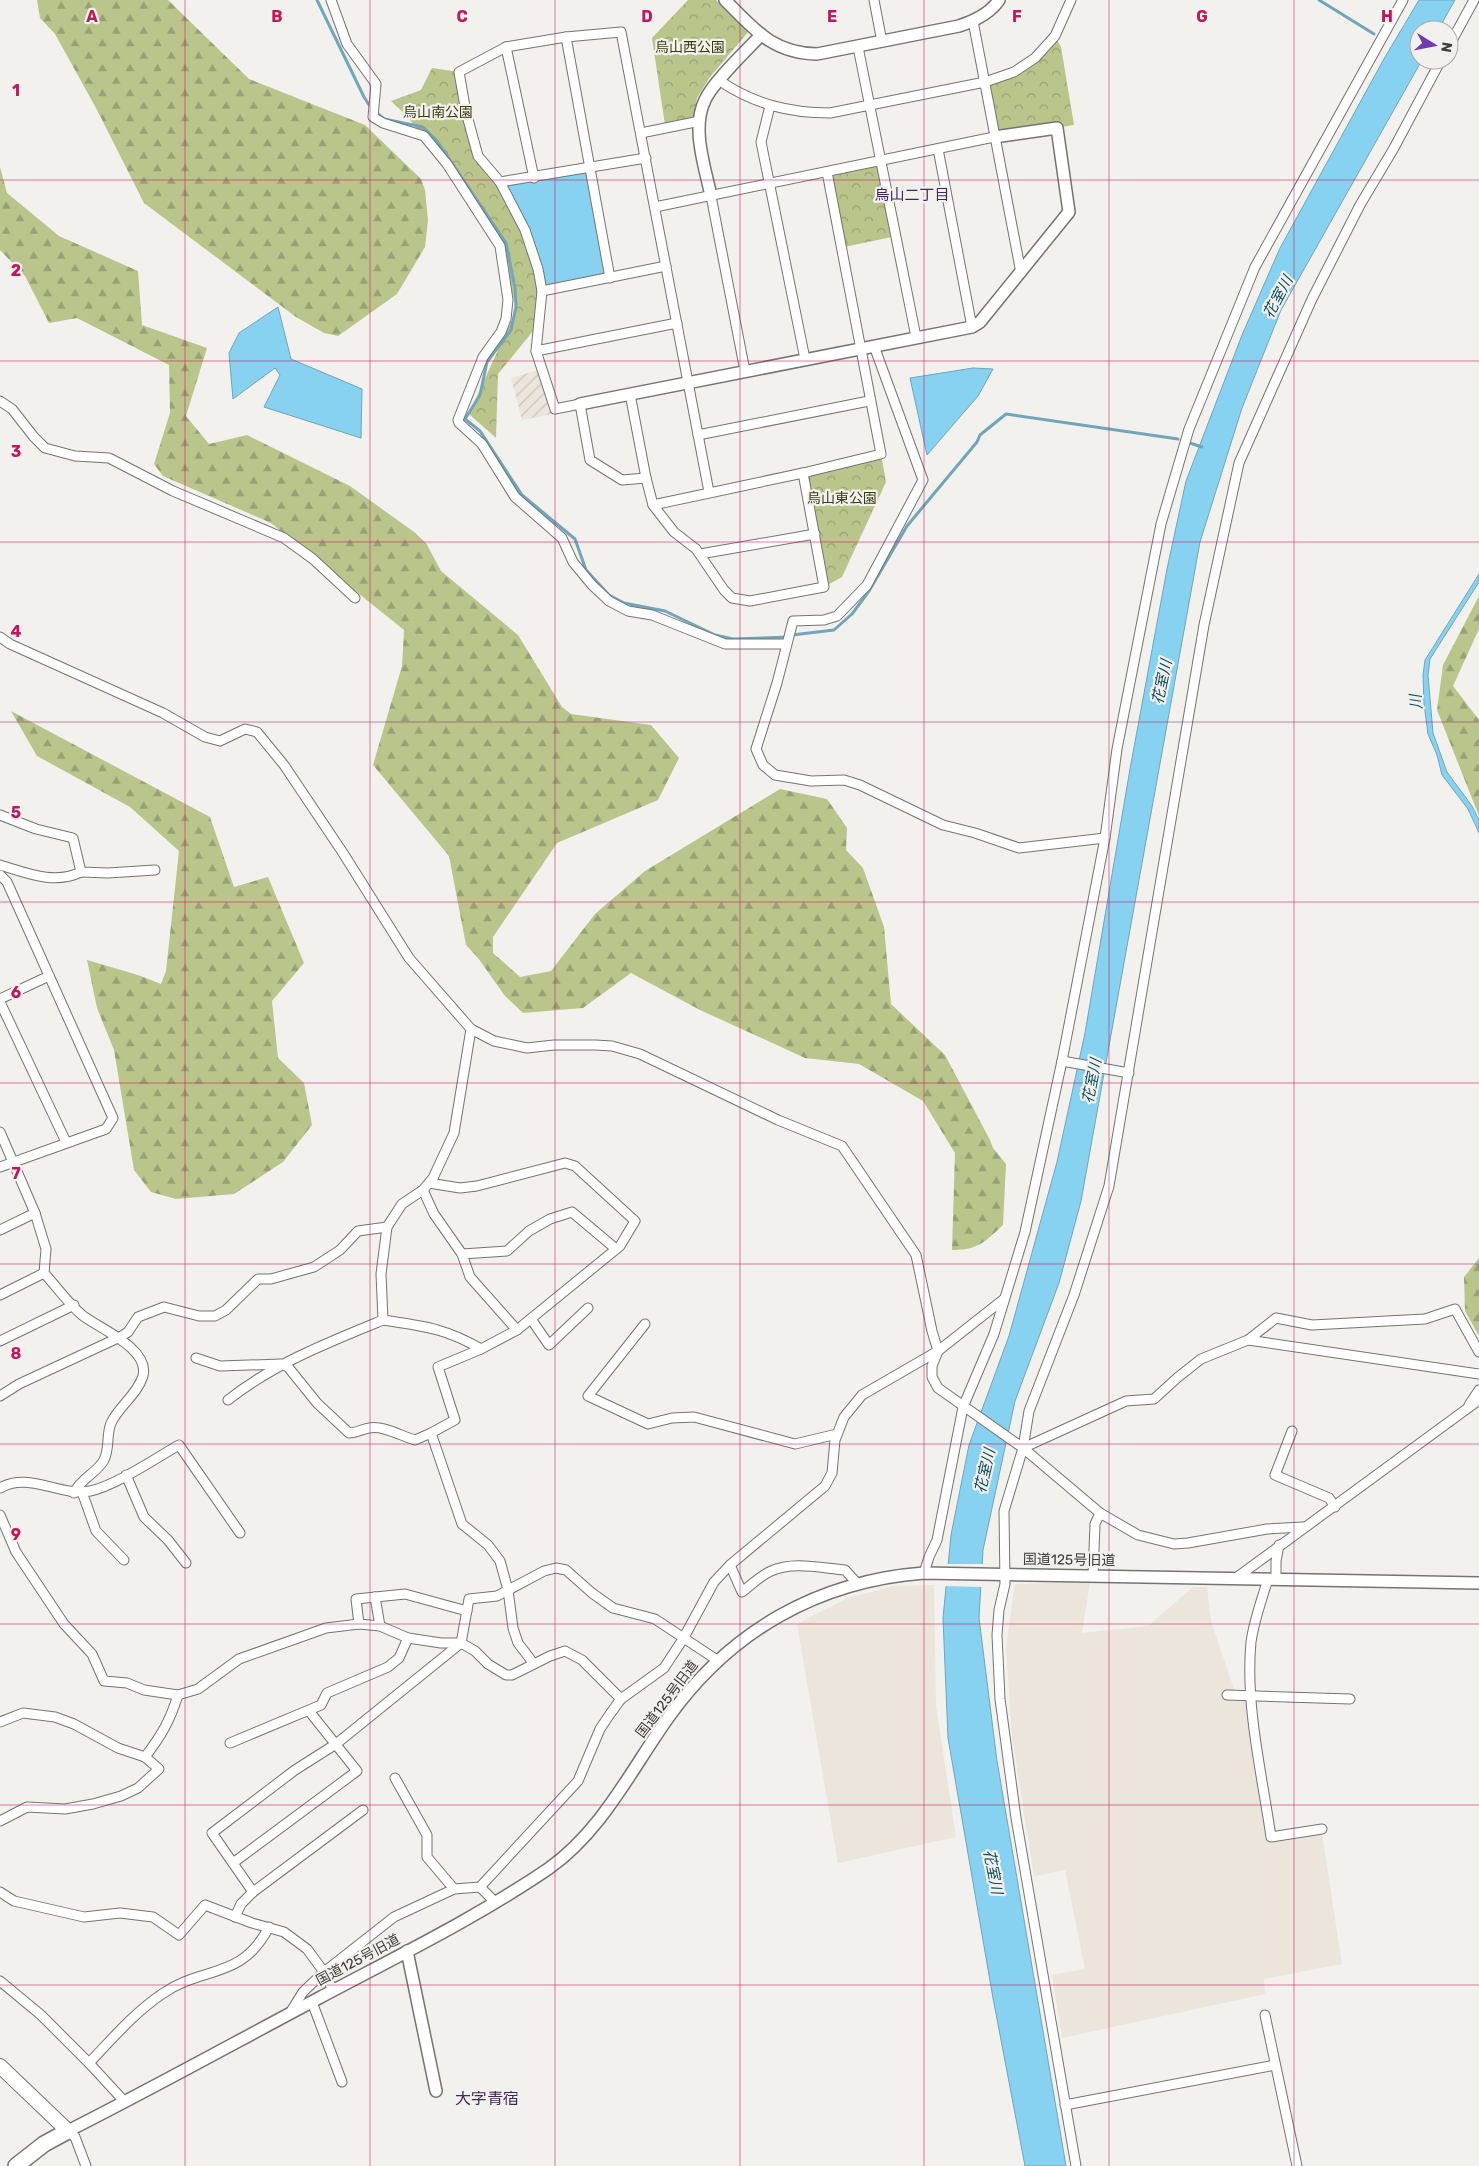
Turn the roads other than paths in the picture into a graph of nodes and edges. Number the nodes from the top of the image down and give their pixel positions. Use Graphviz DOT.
graph roads {
  1 [pos="331,0"];
  2 [pos="725,0"];
  3 [pos="874,0"];
  4 [pos="999,0"];
  5 [pos="1071,0"];
  6 [pos="1403,0"];
  7 [pos="1474,0"];
  8 [pos="973,21"];
  9 [pos="1459,28"];
  10 [pos="761,35"];
  11 [pos="566,37"];
  12 [pos="882,42"];
  13 [pos="506,47"];
  14 [pos="858,47"];
  15 [pos="1437,70"];
  16 [pos="720,81"];
  17 [pos="985,82"];
  18 [pos="770,106"];
  19 [pos="870,106"];
  20 [pos="700,121"];
  21 [pos="641,133"];
  22 [pos="994,137"];
  23 [pos="938,149"];
  24 [pos="646,158"];
  25 [pos="881,161"];
  26 [pos="591,167"];
  27 [pos="826,172"];
  28 [pos="534,178"];
  29 [pos="500,182"];
  30 [pos="770,184"];
  31 [pos="710,196"];
  32 [pos="655,207"];
  33 [pos="666,266"];
  34 [pos="1021,273"];
  35 [pos="610,278"];
  36 [pos="542,291"];
  37 [pos="677,323"];
  38 [pos="972,327"];
  39 [pos="916,338"];
  40 [pos="874,346"];
  41 [pos="860,348"];
  42 [pos="536,351"];
  43 [pos="805,359"];
  44 [pos="745,371"];
  45 [pos="688,383"];
  46 [pos="630,394"];
  47 [pos="0,401"];
  48 [pos="870,401"];
  49 [pos="580,404"];
  50 [pos="698,434"];
  51 [pos="803,473"];
  52 [pos="646,478"];
  53 [pos="710,492"];
  54 [pos="653,505"];
  55 [pos="815,534"];
  56 [pos="700,554"];
  57 [pos="355,598"];
  58 [pos="0,637"];
  59 [pos="786,644"];
  60 [pos="0,815"];
  61 [pos="1105,838"];
  62 [pos="0,865"];
  63 [pos="154,870"];
  64 [pos="81,872"];
  65 [pos="0,875"];
  66 [pos="49,976"];
  67 [pos="0,1000"];
  68 [pos="471,1029"];
  69 [pos="1062,1060"];
  70 [pos="1129,1073"];
  71 [pos="0,1132"];
  72 [pos="66,1142"];
  73 [pos="14,1162"];
  74 [pos="0,1167"];
  75 [pos="426,1186"];
  76 [pos="35,1213"];
  77 [pos="388,1227"];
  78 [pos="0,1230"];
  79 [pos="616,1249"];
  80 [pos="462,1254"];
  81 [pos="44,1272"];
  82 [pos="0,1295"];
  83 [pos="1006,1297"];
  84 [pos="74,1305"];
  85 [pos="588,1308"];
  86 [pos="530,1319"];
  87 [pos="383,1320"];
  88 [pos="645,1324"];
  89 [pos="517,1330"];
  90 [pos="120,1337"];
  91 [pos="1248,1340"];
  92 [pos="0,1341"];
  93 [pos="481,1349"];
  94 [pos="938,1352"];
  95 [pos="1479,1352"];
  96 [pos="196,1358"];
  97 [pos="281,1364"];
  98 [pos="1479,1374"];
  99 [pos="1479,1390"];
  100 [pos="0,1396"];
  101 [pos="228,1400"];
  102 [pos="1479,1400"];
  103 [pos="963,1407"];
  104 [pos="1479,1407"];
  105 [pos="1466,1409"];
  106 [pos="1292,1431"];
  107 [pos="431,1433"];
  108 [pos="837,1434"];
  109 [pos="1023,1448"];
  110 [pos="126,1475"];
  111 [pos="0,1488"];
  112 [pos="78,1492"];
  113 [pos="1335,1507"];
  114 [pos="1100,1513"];
  115 [pos="0,1515"];
  116 [pos="1303,1527"];
  117 [pos="240,1533"];
  118 [pos="1279,1545"];
  119 [pos="124,1560"];
  120 [pos="186,1563"];
  121 [pos="730,1565"];
  122 [pos="924,1573"];
  123 [pos="1000,1574"];
  124 [pos="1093,1576"];
  125 [pos="1236,1578"];
  126 [pos="1272,1579"];
  127 [pos="857,1583"];
  128 [pos="1479,1583"];
  129 [pos="508,1590"];
  130 [pos="375,1597"];
  131 [pos="467,1611"];
  132 [pos="359,1624"];
  133 [pos="380,1626"];
  134 [pos="408,1638"];
  135 [pos="683,1639"];
  136 [pos="461,1643"];
  137 [pos="717,1660"];
  138 [pos="534,1664"];
  139 [pos="178,1695"];
  140 [pos="1227,1695"];
  141 [pos="1251,1697"];
  142 [pos="620,1699"];
  143 [pos="1350,1699"];
  144 [pos="309,1711"];
  145 [pos="0,1722"];
  146 [pos="230,1743"];
  147 [pos="336,1744"];
  148 [pos="145,1757"];
  149 [pos="395,1778"];
  150 [pos="363,1810"];
  151 [pos="0,1821"];
  152 [pos="1322,1829"];
  153 [pos="233,1864"];
  154 [pos="480,1887"];
  155 [pos="454,1889"];
  156 [pos="0,1892"];
  157 [pos="253,1892"];
  158 [pos="495,1902"];
  159 [pos="235,1917"];
  160 [pos="268,1927"];
  161 [pos="407,1951"];
  162 [pos="324,1972"];
  163 [pos="0,1981"];
  164 [pos="333,1990"];
  165 [pos="312,2002"];
  166 [pos="290,2013"];
  167 [pos="1265,2015"];
  168 [pos="89,2063"];
  169 [pos="1275,2065"];
  170 [pos="0,2066"];
  171 [pos="342,2082"];
  172 [pos="436,2091"];
  173 [pos="124,2102"];
  174 [pos="1065,2105"];
  175 [pos="68,2131"];
  176 [pos="82,2152"];
  177 [pos="92,2158"];
  178 [pos="16,2166"];
  179 [pos="86,2166"];
  180 [pos="1076,2166"];
  181 [pos="1297,2166"];
  1 -- 59 [label="street"];
  2 -- 10 [label="street"];
  3 -- 12 [label="street"];
  4 -- 8 [label="street"];
  5 -- 17 [label="street"];
  6 -- 61 [label="street"];
  7 -- 9 [label="street"];
  8 -- 12 [label="street"];
  8 -- 17 [label="street"];
  10 -- 14 [label="street"];
  10 -- 16 [label="street"];
  11 -- 13 [label="street"];
  11 -- 21 [label="street"];
  11 -- 26 [label="street"];
  12 -- 14 [label="street"];
  13 -- 28 [label="street"];
  13 -- 29 [label="street"];
  14 -- 19 [label="street"];
  15 -- 70 [label="street"];
  16 -- 18 [label="street"];
  16 -- 20 [label="street"];
  17 -- 19 [label="street"];
  17 -- 22 [label="street"];
  18 -- 19 [label="street"];
  18 -- 30 [label="street"];
  19 -- 25 [label="street"];
  20 -- 21 [label="street"];
  20 -- 31 [label="street"];
  21 -- 24 [label="street"];
  22 -- 23 [label="street"];
  22 -- 34 [label="street"];
  22 -- 34 [label="street"];
  23 -- 25 [label="street"];
  23 -- 38 [label="street"];
  24 -- 26 [label="street"];
  24 -- 32 [label="street"];
  25 -- 27 [label="street"];
  25 -- 39 [label="street"];
  26 -- 28 [label="street"];
  26 -- 35 [label="street"];
  27 -- 30 [label="street"];
  27 -- 41 [label="street"];
  28 -- 29 [label="street"];
  29 -- 36 [label="street"];
  30 -- 31 [label="street"];
  30 -- 43 [label="street"];
  31 -- 32 [label="street"];
  31 -- 44 [label="street"];
  32 -- 33 [label="street"];
  33 -- 35 [label="street"];
  33 -- 37 [label="street"];
  34 -- 38 [label="street"];
  35 -- 36 [label="street"];
  36 -- 42 [label="street"];
  37 -- 42 [label="street"];
  37 -- 45 [label="street"];
  38 -- 39 [label="street"];
  39 -- 40 [label="street"];
  40 -- 41 [label="street"];
  40 -- 59 [label="street"];
  41 -- 43 [label="street"];
  41 -- 48 [label="street"];
  42 -- 49 [label="street"];
  43 -- 44 [label="street"];
  44 -- 45 [label="street"];
  45 -- 46 [label="street"];
  45 -- 50 [label="street"];
  46 -- 49 [label="street"];
  46 -- 52 [label="street"];
  47 -- 57 [label="street"];
  48 -- 50 [label="street"];
  48 -- 51 [label="street"];
  49 -- 52 [label="street"];
  50 -- 53 [label="street"];
  51 -- 53 [label="street"];
  51 -- 55 [label="street"];
  52 -- 54 [label="street"];
  53 -- 54 [label="street"];
  54 -- 56 [label="street"];
  55 -- 56 [label="street"];
  55 -- 56 [label="street"];
  58 -- 68 [label="street"];
  59 -- 61 [label="street"];
  60 -- 64 [label="street"];
  61 -- 69 [label="street"];
  62 -- 64 [label="street"];
  63 -- 64 [label="street"];
  65 -- 66 [label="street"];
  66 -- 67 [label="street"];
  66 -- 72 [label="street"];
  67 -- 72 [label="street"];
  68 -- 75 [label="street"];
  68 -- 94 [label="street"];
  69 -- 70 [label="street"];
  69 -- 83 [label="street"];
  70 -- 109 [label="street"];
  71 -- 73 [label="street"];
  72 -- 73 [label="street"];
  73 -- 74 [label="street"];
  73 -- 76 [label="street"];
  75 -- 77 [label="street"];
  75 -- 79 [label="street"];
  75 -- 80 [label="street"];
  76 -- 78 [label="street"];
  76 -- 81 [label="street"];
  77 -- 87 [label="street"];
  77 -- 90 [label="street"];
  79 -- 80 [label="street"];
  79 -- 86 [label="street"];
  80 -- 89 [label="street"];
  81 -- 82 [label="street"];
  81 -- 84 [label="street"];
  83 -- 94 [label="street"];
  83 -- 103 [label="street"];
  84 -- 90 [label="street"];
  84 -- 92 [label="street"];
  85 -- 86 [label="street"];
  86 -- 89 [label="street"];
  87 -- 93 [label="street"];
  87 -- 97 [label="street"];
  88 -- 108 [label="street"];
  89 -- 93 [label="street"];
  90 -- 100 [label="street"];
  90 -- 112 [label="street"];
  91 -- 95 [label="street"];
  91 -- 98 [label="street"];
  91 -- 109 [label="street"];
  93 -- 107 [label="street"];
  94 -- 103 [label="street"];
  94 -- 108 [label="street"];
  96 -- 97 [label="street"];
  97 -- 101 [label="street"];
  97 -- 107 [label="street"];
  99 -- 105 [label="street"];
  102 -- 105 [label="street"];
  103 -- 109 [label="street"];
  103 -- 122 [label="street"];
  104 -- 105 [label="street"];
  105 -- 113 [label="street"];
  106 -- 113 [label="street"];
  107 -- 129 [label="street"];
  108 -- 121 [label="street"];
  109 -- 114 [label="street"];
  109 -- 123 [label="street"];
  110 -- 112 [label="street"];
  110 -- 117 [label="street"];
  110 -- 120 [label="street"];
  111 -- 112 [label="street"];
  112 -- 119 [label="street"];
  113 -- 116 [label="street"];
  114 -- 116 [label="street"];
  114 -- 124 [label="street"];
  115 -- 139 [label="street"];
  116 -- 118 [label="street"];
  118 -- 125 [label="street"];
  118 -- 126 [label="street"];
  121 -- 127 [label="street"];
  121 -- 135 [label="street"];
  122 -- 123 [label="street, 国道125号旧道"];
  122 -- 127 [label="street, 国道125号旧道"];
  123 -- 124 [label="street, 国道125号旧道"];
  123 -- 174 [label="street"];
  124 -- 125 [label="street, 国道125号旧道"];
  125 -- 126 [label="street, 国道125号旧道"];
  126 -- 128 [label="street, 国道125号旧道"];
  126 -- 141 [label="street"];
  127 -- 137 [label="street, 国道125号旧道"];
  129 -- 131 [label="street"];
  129 -- 135 [label="street"];
  129 -- 138 [label="street"];
  130 -- 131 [label="street"];
  130 -- 132 [label="street"];
  130 -- 133 [label="street"];
  131 -- 136 [label="street"];
  132 -- 133 [label="street"];
  132 -- 139 [label="street"];
  133 -- 134 [label="street"];
  134 -- 136 [label="street"];
  134 -- 144 [label="street"];
  135 -- 137 [label="street"];
  135 -- 142 [label="street"];
  136 -- 138 [label="street"];
  136 -- 147 [label="street"];
  137 -- 158 [label="street, 国道125号旧道"];
  138 -- 142 [label="street"];
  139 -- 148 [label="street"];
  140 -- 141 [label="street"];
  141 -- 143 [label="street"];
  141 -- 152 [label="street"];
  142 -- 154 [label="street"];
  144 -- 146 [label="street"];
  144 -- 147 [label="street"];
  145 -- 148 [label="street"];
  147 -- 153 [label="street"];
  147 -- 153 [label="street"];
  148 -- 151 [label="street"];
  149 -- 155 [label="street"];
  150 -- 157 [label="street"];
  153 -- 157 [label="street"];
  154 -- 155 [label="street"];
  154 -- 158 [label="street"];
  155 -- 162 [label="street"];
  156 -- 159 [label="street"];
  157 -- 159 [label="street"];
  158 -- 161 [label="street, 国道125号旧道"];
  159 -- 160 [label="street"];
  160 -- 162 [label="street"];
  160 -- 168 [label="street"];
  161 -- 164 [label="street, 国道125号旧道"];
  161 -- 172 [label="street"];
  162 -- 164 [label="street"];
  162 -- 166 [label="street"];
  163 -- 168 [label="street"];
  164 -- 165 [label="street, 国道125号旧道"];
  165 -- 166 [label="street, 国道125号旧道"];
  165 -- 171 [label="street"];
  166 -- 173 [label="street, 国道125号旧道"];
  167 -- 169 [label="street"];
  168 -- 173 [label="street"];
  169 -- 174 [label="street"];
  169 -- 181 [label="street"];
  170 -- 175 [label="main road"];
  173 -- 175 [label="street, 国道125号旧道"];
  174 -- 180 [label="street"];
  175 -- 176 [label="street"];
  175 -- 178 [label="main road"];
  176 -- 177 [label="street"];
  176 -- 179 [label="street"];
}
